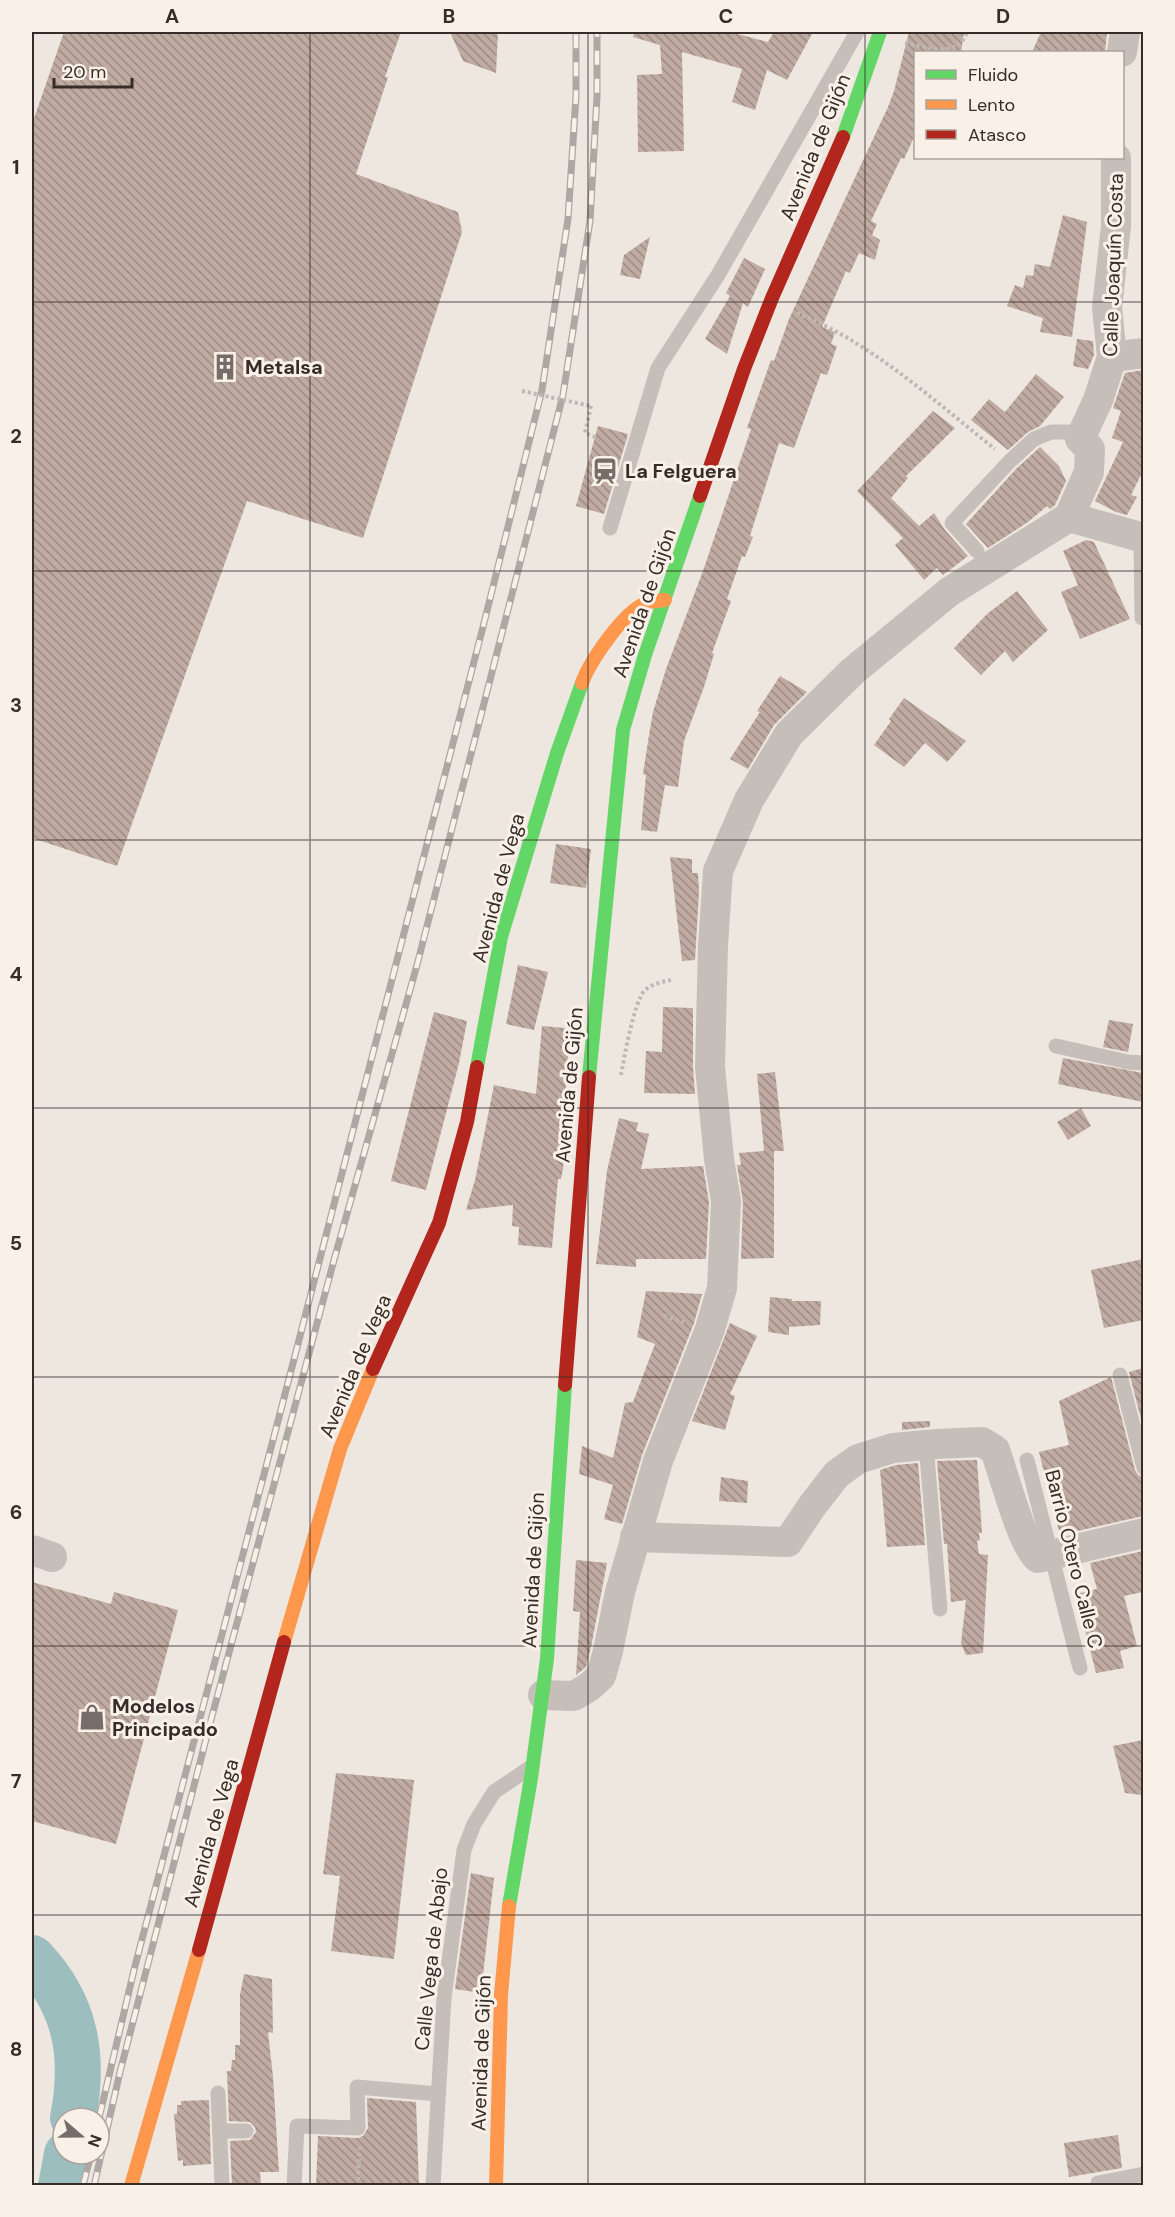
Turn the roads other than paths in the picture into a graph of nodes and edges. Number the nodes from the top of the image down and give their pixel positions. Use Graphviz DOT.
graph roads {
  1 [pos="857,32"];
  2 [pos="880,32"];
  3 [pos="1125,32"];
  4 [pos="1122,51"];
  5 [pos="1116,159"];
  6 [pos="1143,353"];
  7 [pos="1112,357"];
  8 [pos="1080,439"];
  9 [pos="1069,517"];
  10 [pos="610,528"];
  11 [pos="1142,537"];
  12 [pos="977,551"];
  13 [pos="665,600"];
  14 [pos="1142,618"];
  15 [pos="1056,1046"];
  16 [pos="1143,1063"];
  17 [pos="1120,1375"];
  18 [pos="926,1445"];
  19 [pos="1027,1460"];
  20 [pos="1143,1468"];
  21 [pos="1143,1533"];
  22 [pos="635,1538"];
  23 [pos="1051,1556"];
  24 [pos="940,1610"];
  25 [pos="1080,1668"];
  26 [pos="543,1695"];
  27 [pos="532,1765"];
  28 [pos="218,2093"];
  29 [pos="438,2094"];
  30 [pos="246,2130"];
  31 [pos="220,2131"];
  32 [pos="140,2157"];
  33 [pos="1143,2174"];
  34 [pos="1098,2183"];
  35 [pos="131,2186"];
  36 [pos="146,2186"];
  37 [pos="222,2186"];
  38 [pos="294,2186"];
  39 [pos="433,2186"];
  40 [pos="496,2186"];
  1 -- 10 [label="lane"];
  2 -- 13 [label="street, Avenida de Gijón"];
  3 -- 4 [label="street"];
  5 -- 7 [label="street, Calle Joaquín Costa"];
  6 -- 7 [label="street"];
  7 -- 8 [label="street, Calle Joaquín Costa"];
  8 -- 9 [label="street"];
  8 -- 12 [label="lane"];
  9 -- 11 [label="street"];
  9 -- 22 [label="street"];
  11 -- 14 [label="lane"];
  13 -- 26 [label="street, Avenida de Gijón"];
  13 -- 32 [label="street, Avenida de Vega"];
  15 -- 16 [label="lane"];
  17 -- 20 [label="lane"];
  18 -- 22 [label="street"];
  18 -- 23 [label="street"];
  18 -- 24 [label="lane"];
  19 -- 23 [label="lane, Barrio Otero Calle C"];
  21 -- 23 [label="street"];
  22 -- 26 [label="street"];
  23 -- 25 [label="lane, Barrio Otero Calle C"];
  26 -- 27 [label="street, Avenida de Gijón"];
  27 -- 29 [label="lane, Calle Vega de Abajo"];
  27 -- 40 [label="street, Avenida de Gijón"];
  28 -- 31 [label="lane"];
  29 -- 38 [label="lane"];
  29 -- 39 [label="lane, Calle Vega de Abajo"];
  30 -- 31 [label="lane"];
  31 -- 37 [label="lane"];
  32 -- 35 [label="street, Avenida de Vega"];
  32 -- 36 [label="lane"];
  33 -- 34 [label="lane"];
}
